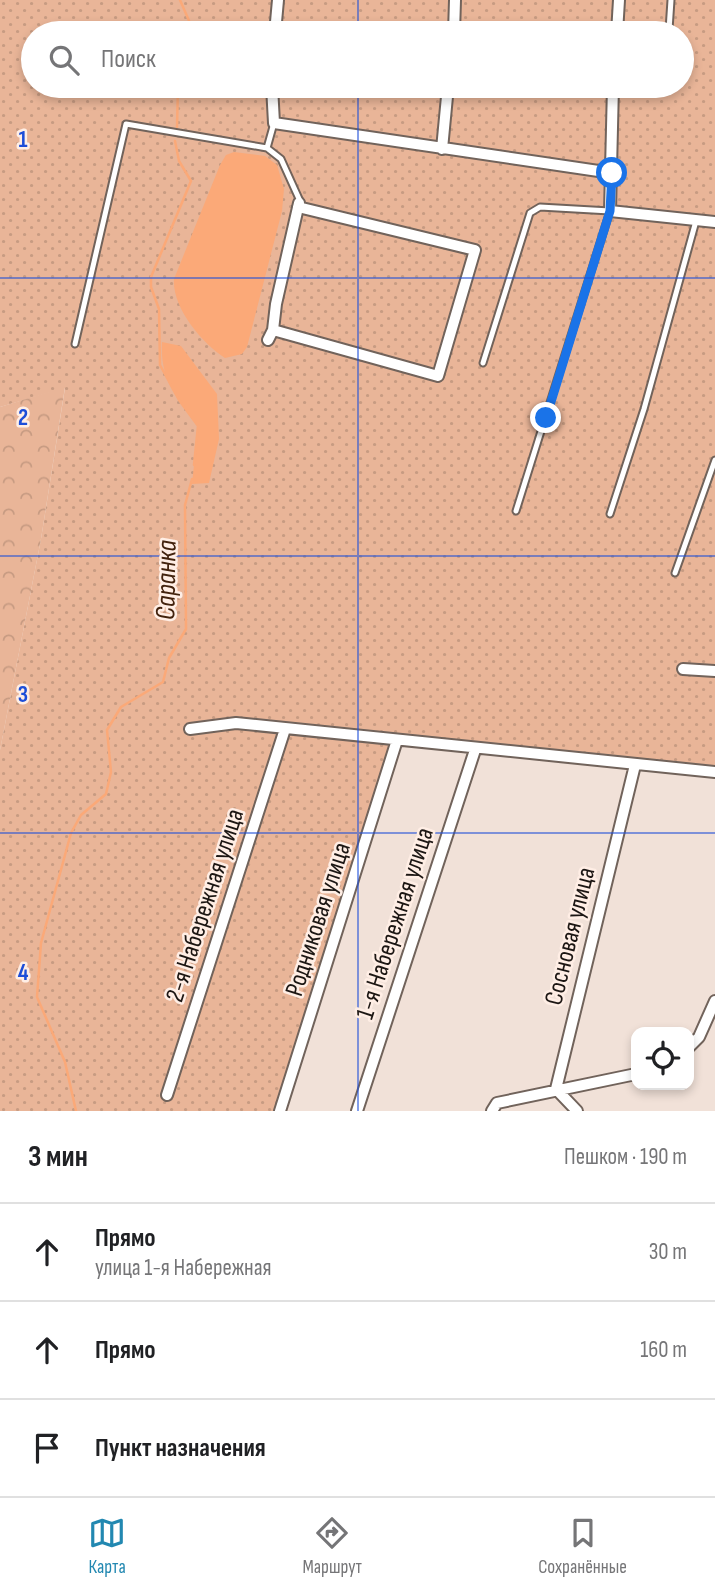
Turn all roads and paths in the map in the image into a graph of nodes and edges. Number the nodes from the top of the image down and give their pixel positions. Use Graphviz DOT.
graph roads {
  1 [pos="278,0"];
  2 [pos="456,0"];
  3 [pos="619,0"];
  4 [pos="671,0"];
  5 [pos="276,21"];
  6 [pos="455,21"];
  7 [pos="618,21"];
  8 [pos="670,21"];
  9 [pos="273,98"];
  10 [pos="448,98"];
  11 [pos="613,98"];
  12 [pos="274,123"];
  13 [pos="267,148"];
  14 [pos="442,149"];
  15 [pos="612,173"];
  16 [pos="299,204"];
  17 [pos="610,211"];
  18 [pos="696,220"];
  19 [pos="715,222"];
  20 [pos="75,344"];
  21 [pos="483,363"];
  22 [pos="715,460"];
  23 [pos="516,511"];
  24 [pos="610,514"];
  25 [pos="675,573"];
  26 [pos="683,669"];
  27 [pos="715,671"];
  28 [pos="190,729"];
  29 [pos="285,729"];
  30 [pos="397,740"];
  31 [pos="475,750"];
  32 [pos="635,765"];
  33 [pos="715,772"];
  34 [pos="715,1002"];
  35 [pos="694,1042"];
  36 [pos="631,1075"];
  37 [pos="556,1089"];
  38 [pos="167,1095"];
  39 [pos="280,1111"];
  40 [pos="357,1111"];
  41 [pos="492,1111"];
  42 [pos="576,1111"];
  1 -- 5 [label="street"];
  2 -- 6 [label="street"];
  3 -- 7 [label="street"];
  4 -- 8 [label="lane"];
  9 -- 12 [label="street"];
  10 -- 14 [label="street"];
  11 -- 15 [label="street"];
  12 -- 13 [label="lane"];
  12 -- 14 [label="street"];
  13 -- 16 [label="lane"];
  13 -- 20 [label="lane"];
  14 -- 15 [label="street"];
  15 -- 17 [label="street"];
  16 -- 16 [label="street"];
  17 -- 18 [label="street"];
  17 -- 21 [label="lane"];
  17 -- 23 [label="lane"];
  18 -- 19 [label="street"];
  18 -- 24 [label="lane"];
  22 -- 25 [label="lane"];
  26 -- 27 [label="street"];
  28 -- 29 [label="street"];
  29 -- 30 [label="street"];
  29 -- 38 [label="street, 2-я Набережная улица"];
  30 -- 31 [label="street"];
  30 -- 39 [label="street, Родниковая улица"];
  31 -- 32 [label="street"];
  31 -- 40 [label="street, 1-я Набережная улица"];
  32 -- 33 [label="street"];
  32 -- 37 [label="street, Сосновая улица"];
  34 -- 35 [label="street"];
  36 -- 37 [label="street"];
  37 -- 41 [label="street"];
  37 -- 42 [label="street"];
}
